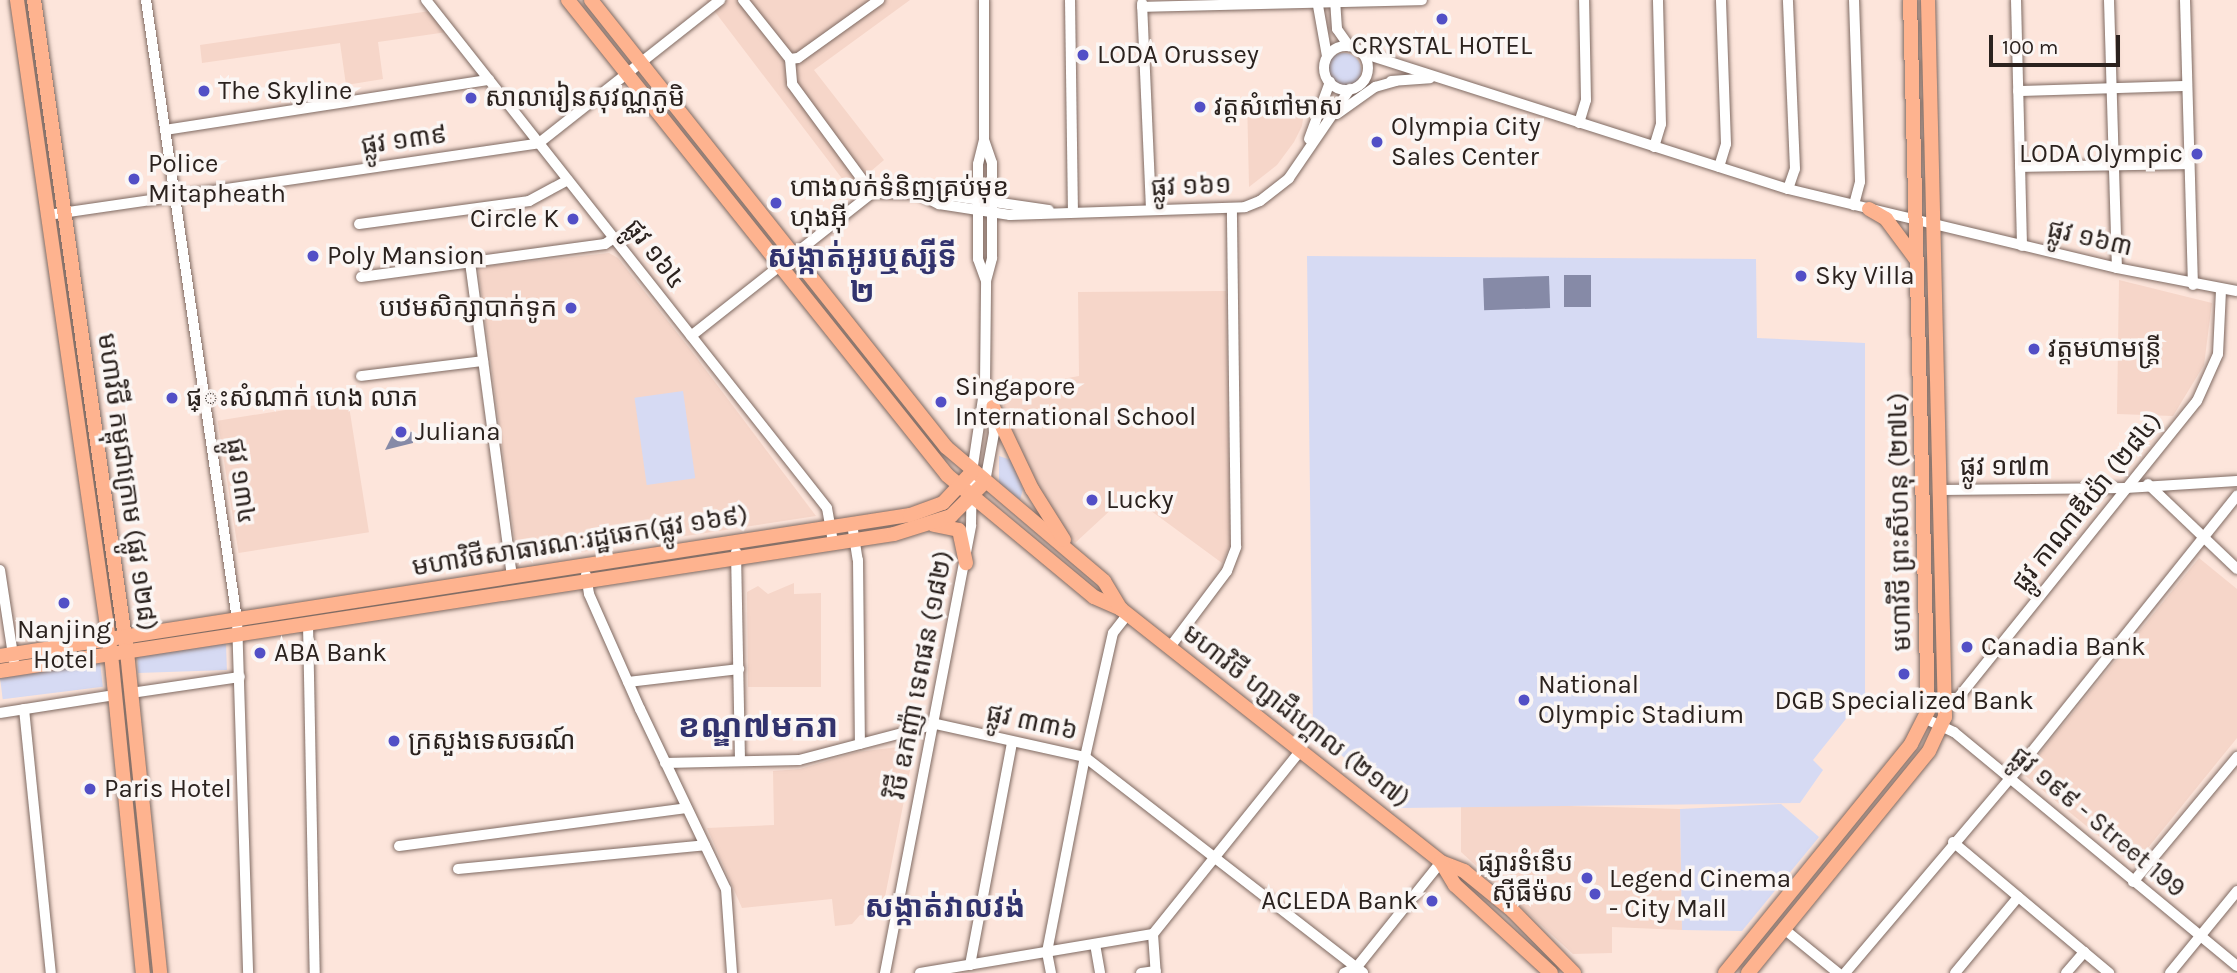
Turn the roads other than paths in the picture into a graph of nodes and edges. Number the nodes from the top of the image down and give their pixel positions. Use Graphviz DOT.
graph roads {
  1 [pos="17,0"];
  2 [pos="34,0"];
  3 [pos="146,0"];
  4 [pos="426,0"];
  5 [pos="568,0"];
  6 [pos="591,0"];
  7 [pos="720,0"];
  8 [pos="743,0"];
  9 [pos="879,0"];
  10 [pos="984,0"];
  11 [pos="1070,0"];
  12 [pos="1422,0"];
  13 [pos="1584,0"];
  14 [pos="1658,0"];
  15 [pos="1721,0"];
  16 [pos="1788,0"];
  17 [pos="1854,0"];
  18 [pos="1910,0"];
  19 [pos="1928,0"];
  20 [pos="2016,0"];
  21 [pos="2109,0"];
  22 [pos="2185,0"];
  23 [pos="1317,1"];
  24 [pos="1335,1"];
  25 [pos="1142,4"];
  26 [pos="1349,46"];
  27 [pos="1362,53"];
  28 [pos="1327,56"];
  29 [pos="790,59"];
  30 [pos="640,62"];
  31 [pos="626,74"];
  32 [pos="1433,78"];
  33 [pos="489,80"];
  34 [pos="1364,80"];
  35 [pos="1396,81"];
  36 [pos="1329,82"];
  37 [pos="2187,86"];
  38 [pos="2111,88"];
  39 [pos="1350,89"];
  40 [pos="2018,91"];
  41 [pos="1579,123"];
  42 [pos="165,130"];
  43 [pos="1320,131"];
  44 [pos="984,140"];
  45 [pos="539,143"];
  46 [pos="1654,147"];
  47 [pos="1306,149"];
  48 [pos="2189,164"];
  49 [pos="2115,166"];
  50 [pos="1719,167"];
  51 [pos="2020,167"];
  52 [pos="568,180"];
  53 [pos="1788,189"];
  54 [pos="872,193"];
  55 [pos="175,197"];
  56 [pos="978,205"];
  57 [pos="992,207"];
  58 [pos="1862,207"];
  59 [pos="1232,209"];
  60 [pos="1151,210"];
  61 [pos="1073,211"];
  62 [pos="64,213"];
  63 [pos="48,215"];
  64 [pos="1915,220"];
  65 [pos="359,224"];
  66 [pos="1934,225"];
  67 [pos="614,238"];
  68 [pos="2022,246"];
  69 [pos="793,255"];
  70 [pos="470,262"];
  71 [pos="1917,265"];
  72 [pos="779,266"];
  73 [pos="2117,268"];
  74 [pos="361,277"];
  75 [pos="986,281"];
  76 [pos="2193,285"];
  77 [pos="2221,291"];
  78 [pos="2237,291"];
  79 [pos="691,336"];
  80 [pos="483,361"];
  81 [pos="361,376"];
  82 [pos="985,385"];
  83 [pos="902,391"];
  84 [pos="886,403"];
  85 [pos="993,407"];
  86 [pos="94,423"];
  87 [pos="78,425"];
  88 [pos="972,472"];
  89 [pos="2237,481"];
  90 [pos="985,482"];
  91 [pos="2148,484"];
  92 [pos="961,488"];
  93 [pos="2126,488"];
  94 [pos="1941,490"];
  95 [pos="2237,496"];
  96 [pos="973,498"];
  97 [pos="852,524"];
  98 [pos="831,527"];
  99 [pos="926,527"];
  100 [pos="854,540"];
  101 [pos="2203,541"];
  102 [pos="734,542"];
  103 [pos="833,543"];
  104 [pos="737,558"];
  105 [pos="1077,558"];
  106 [pos="965,563"];
  107 [pos="585,565"];
  108 [pos="2237,569"];
  109 [pos="0,570"];
  110 [pos="512,576"];
  111 [pos="587,581"];
  112 [pos="1125,611"];
  113 [pos="237,619"];
  114 [pos="308,624"];
  115 [pos="238,635"];
  116 [pos="125,636"];
  117 [pos="109,639"];
  118 [pos="1170,648"];
  119 [pos="127,652"];
  120 [pos="111,654"];
  121 [pos="6,655"];
  122 [pos="739,669"];
  123 [pos="7,670"];
  124 [pos="240,677"];
  125 [pos="628,682"];
  126 [pos="131,693"];
  127 [pos="116,695"];
  128 [pos="1929,698"];
  129 [pos="1946,698"];
  130 [pos="24,709"];
  131 [pos="0,713"];
  132 [pos="1926,719"];
  133 [pos="936,724"];
  134 [pos="1942,727"];
  135 [pos="1012,742"];
  136 [pos="860,744"];
  137 [pos="1300,751"];
  138 [pos="1085,757"];
  139 [pos="2237,757"];
  140 [pos="740,760"];
  141 [pos="665,763"];
  142 [pos="2008,778"];
  143 [pos="687,808"];
  144 [pos="1953,842"];
  145 [pos="705,845"];
  146 [pos="399,846"];
  147 [pos="1215,859"];
  148 [pos="1441,862"];
  149 [pos="458,869"];
  150 [pos="2133,882"];
  151 [pos="2237,891"];
  152 [pos="2018,897"];
  153 [pos="1784,929"];
  154 [pos="1153,934"];
  155 [pos="2200,936"];
  156 [pos="1095,944"];
  157 [pos="1047,952"];
  158 [pos="2084,952"];
  159 [pos="970,965"];
  160 [pos="2237,966"];
  161 [pos="1359,970"];
  162 [pos="1156,972"];
  163 [pos="51,973"];
  164 [pos="143,973"];
  165 [pos="160,973"];
  166 [pos="248,973"];
  167 [pos="315,973"];
  168 [pos="732,973"];
  169 [pos="884,973"];
  170 [pos="920,973"];
  171 [pos="1051,973"];
  172 [pos="1100,973"];
  173 [pos="1141,973"];
  174 [pos="1344,973"];
  175 [pos="1550,973"];
  176 [pos="1574,973"];
  177 [pos="1725,973"];
  178 [pos="1748,973"];
  179 [pos="1838,973"];
  180 [pos="1845,973"];
  181 [pos="1955,973"];
  182 [pos="2066,973"];
  183 [pos="2109,973"];
  184 [pos="2170,973"];
  1 -- 63 [label="main road, មហាវិថី កម្ពុជាក្រោម (ផ្លូវ ១២៨)"];
  2 -- 62 [label="main road, មហាវិថី កម្ពុជាក្រោម (ផ្លូវ ១២៨)"];
  3 -- 42 [label="street, ផ្លូវ ១៣៤"];
  4 -- 33 [label="street, ផ្លូវ ១៦៤"];
  5 -- 31 [label="main road, មហាវិថី ហ្សាដឹហ្គោល (២១៧)"];
  6 -- 30 [label="main road, មហាវិថី ហ្សាដឹហ្គោល (២១៧)"];
  7 -- 30 [label="street, ផ្លូវ ១៣៩"];
  8 -- 29 [label="street"];
  9 -- 29 [label="street"];
  10 -- 44 [label="street, វិថី ឧកញ៉ា ទេពផន (១៨២)"];
  11 -- 61 [label="street"];
  12 -- 24 [label="street"];
  13 -- 41 [label="street"];
  14 -- 46 [label="street"];
  15 -- 50 [label="street"];
  16 -- 53 [label="street"];
  17 -- 58 [label="street"];
  18 -- 64 [label="main road, មហាវិថី ព្រះសីហនុ (២៧៤)"];
  19 -- 66 [label="main road, មហាវិថី ព្រះសីហនុ (២៧៤)"];
  20 -- 40 [label="street"];
  21 -- 38 [label="street"];
  22 -- 37 [label="street"];
  23 -- 24 [label="street"];
  23 -- 25 [label="street"];
  23 -- 28 [label="street"];
  24 -- 26 [label="street"];
  25 -- 60 [label="street"];
  26 -- 27 [label="street"];
  26 -- 28 [label="street"];
  27 -- 32 [label="street, ផ្លូវ ១៦៣"];
  27 -- 34 [label="street"];
  28 -- 36 [label="street"];
  29 -- 54 [label="street"];
  30 -- 31 [label="street, ផ្លូវ ១៣៩"];
  30 -- 69 [label="main road, មហាវិថី ហ្សាដឹហ្គោល (២១៧)"];
  31 -- 45 [label="street, ផ្លូវ ១៣៩"];
  31 -- 72 [label="main road, មហាវិថី ហ្សាដឹហ្គោល (២១៧)"];
  32 -- 35 [label="street"];
  32 -- 41 [label="street, ផ្លូវ ១៦៣"];
  33 -- 42 [label="street"];
  33 -- 45 [label="street, ផ្លូវ ១៦៤"];
  34 -- 35 [label="street"];
  34 -- 39 [label="street"];
  35 -- 43 [label="street"];
  36 -- 39 [label="street"];
  36 -- 47 [label="street, ផ្លូវ ១៦១"];
  37 -- 38 [label="street"];
  37 -- 48 [label="street"];
  38 -- 40 [label="street"];
  38 -- 49 [label="street"];
  39 -- 43 [label="street, ផ្លូវ ១៦១"];
  40 -- 51 [label="street"];
  41 -- 46 [label="street, ផ្លូវ ១៦៣"];
  42 -- 55 [label="street, ផ្លូវ ១៣៤"];
  43 -- 47 [label="street, ផ្លូវ ១៦១"];
  44 -- 56 [label="street, វិថី ឧកញ៉ា ទេពផន (១៨២)"];
  44 -- 57 [label="street, វិថី ឧកញ៉ា ទេពផន (១៨២)"];
  45 -- 52 [label="street, ផ្លូវ ១៦៤"];
  45 -- 55 [label="street, ផ្លូវ ១៣៩"];
  46 -- 50 [label="street, ផ្លូវ ១៦៣"];
  47 -- 59 [label="street, ផ្លូវ ១៦១"];
  48 -- 49 [label="street"];
  48 -- 76 [label="street"];
  49 -- 51 [label="street"];
  49 -- 73 [label="street"];
  50 -- 53 [label="street, ផ្លូវ ១៦៣"];
  51 -- 68 [label="street"];
  52 -- 65 [label="street"];
  52 -- 67 [label="street, ផ្លូវ ១៦៤"];
  53 -- 58 [label="street, ផ្លូវ ១៦៣"];
  54 -- 56 [label="street, ផ្លូវ ១៦១"];
  54 -- 69 [label="street"];
  55 -- 62 [label="street, ផ្លូវ ១៣៩"];
  55 -- 113 [label="street, ផ្លូវ ១៣៤"];
  56 -- 57 [label="street, ផ្លូវ ១៦១"];
  56 -- 75 [label="street, វិថី ឧកញ៉ា ទេពផន (១៨២)"];
  57 -- 61 [label="street, ផ្លូវ ១៦១"];
  57 -- 75 [label="street, វិថី ឧកញ៉ា ទេពផន (១៨២)"];
  58 -- 64 [label="street, ផ្លូវ ១៦៣"];
  58 -- 71 [label="main road"];
  59 -- 60 [label="street, ផ្លូវ ១៦១"];
  59 -- 118 [label="street"];
  60 -- 61 [label="street, ផ្លូវ ១៦១"];
  62 -- 63 [label="street, ផ្លូវ ១៣៩"];
  62 -- 86 [label="main road, មហាវិថី កម្ពុជាក្រោម (ផ្លូវ ១២៨)"];
  63 -- 87 [label="main road, មហាវិថី កម្ពុជាក្រោម (ផ្លូវ ១២៨)"];
  64 -- 66 [label="street, ផ្លូវ ១៦៣"];
  64 -- 71 [label="main road, មហាវិថី ព្រះសីហនុ (២៧៤)"];
  66 -- 68 [label="street, ផ្លូវ ១៦៣"];
  66 -- 94 [label="main road, មហាវិថី ព្រះសីហនុ (២៧៤)"];
  67 -- 70 [label="street"];
  67 -- 79 [label="street, ផ្លូវ ១៦៤"];
  68 -- 73 [label="street, ផ្លូវ ១៦៣"];
  69 -- 72 [label="street"];
  69 -- 83 [label="main road, មហាវិថី ហ្សាដឹហ្គោល (២១៧)"];
  70 -- 74 [label="street"];
  70 -- 80 [label="street"];
  71 -- 128 [label="main road, មហាវិថី ព្រះសីហនុ (២៧៤)"];
  72 -- 79 [label="street"];
  72 -- 84 [label="main road, មហាវិថី ហ្សាដឹហ្គោល (២១៧)"];
  73 -- 76 [label="street, ផ្លូវ ១៦៣"];
  75 -- 82 [label="street, វិថី ឧកញ៉ា ទេពផន (១៨២)"];
  76 -- 77 [label="street, ផ្លូវ ១៦៣"];
  77 -- 78 [label="street, ផ្លូវ ១៦៣"];
  77 -- 93 [label="street, ផ្លូវ កាណាឌីយ៉ា (២៨៤)"];
  79 -- 98 [label="street, ផ្លូវ ១៦៤"];
  80 -- 81 [label="street"];
  80 -- 110 [label="street"];
  82 -- 85 [label="street, វិថី ឧកញ៉ា ទេពផន (១៨២)"];
  82 -- 88 [label="street, វិថី ឧកញ៉ា ទេពផន (១៨២)"];
  83 -- 84 [label="main road"];
  83 -- 88 [label="main road, មហាវិថី ហ្សាដឹហ្គោល (២១៧)"];
  84 -- 92 [label="main road, មហាវិថី ហ្សាដឹហ្គោល (២១៧)"];
  85 -- 90 [label="street, វិថី ឧកញ៉ា ទេពផន (១៨២)"];
  85 -- 105 [label="main road"];
  86 -- 87 [label="main road"];
  86 -- 116 [label="main road, មហាវិថី កម្ពុជាក្រោម (ផ្លូវ ១២៨)"];
  87 -- 117 [label="main road, មហាវិថី កម្ពុជាក្រោម (ផ្លូវ ១២៨)"];
  88 -- 90 [label="main road, មហាវិថី ហ្សាដឹហ្គោល (២១៧)"];
  88 -- 92 [label="main road, មហាវិថីសាធារណៈរដ្ឋឆេក(ផ្លូវ ១៦៩)"];
  88 -- 96 [label="street, វិថី ឧកញ៉ា ទេពផន (១៨២)"];
  89 -- 91 [label="street, ផ្លូវ ១៧៣"];
  90 -- 96 [label="main road, មហាវិថីសាធារណៈរដ្ឋឆេក(ផ្លូវ ១៦៩)"];
  90 -- 105 [label="main road, មហាវិថី ហ្សាដឹហ្គោល (២១៧)"];
  91 -- 93 [label="street, ផ្លូវ ១៧៣"];
  91 -- 101 [label="street"];
  92 -- 96 [label="main road, មហាវិថី ហ្សាដឹហ្គោល (២១៧)"];
  92 -- 97 [label="main road, មហាវិថីសាធារណៈរដ្ឋឆេក(ផ្លូវ ១៦៩)"];
  93 -- 94 [label="street, ផ្លូវ ១៧៣"];
  93 -- 129 [label="street, ផ្លូវ កាណាឌីយ៉ា (២៨៤)"];
  94 -- 129 [label="main road, មហាវិថី ព្រះសីហនុ (២៧៤)"];
  95 -- 101 [label="street"];
  96 -- 99 [label="main road, មហាវិថីសាធារណៈរដ្ឋឆេក(ផ្លូវ ១៦៩)"];
  96 -- 106 [label="street, វិថី ឧកញ៉ា ទេពផន (១៨២)"];
  96 -- 112 [label="main road, មហាវិថី ហ្សាដឹហ្គោល (២១៧)"];
  97 -- 98 [label="main road, មហាវិថីសាធារណៈរដ្ឋឆេក(ផ្លូវ ១៦៩)"];
  97 -- 100 [label="street"];
  98 -- 102 [label="main road, មហាវិថីសាធារណៈរដ្ឋឆេក(ផ្លូវ ១៦៩)"];
  98 -- 103 [label="street, ផ្លូវ ១៦៤"];
  99 -- 100 [label="main road, មហាវិថីសាធារណៈរដ្ឋឆេក(ផ្លូវ ១៦៩)"];
  99 -- 106 [label="main road"];
  100 -- 103 [label="main road, មហាវិថីសាធារណៈរដ្ឋឆេក(ផ្លូវ ១៦៩)"];
  100 -- 136 [label="street"];
  101 -- 108 [label="street"];
  101 -- 142 [label="street"];
  102 -- 104 [label="street"];
  102 -- 107 [label="main road, មហាវិថីសាធារណៈរដ្ឋឆេក(ផ្លូវ ១៦៩)"];
  103 -- 104 [label="main road, មហាវិថីសាធារណៈរដ្ឋឆេក(ផ្លូវ ១៦៩)"];
  104 -- 111 [label="main road, មហាវិថីសាធារណៈរដ្ឋឆេក(ផ្លូវ ១៦៩)"];
  104 -- 122 [label="street"];
  105 -- 112 [label="main road, មហាវិថី ហ្សាដឹហ្គោល (២១៧)"];
  106 -- 133 [label="street, វិថី ឧកញ៉ា ទេពផន (១៨២)"];
  107 -- 110 [label="main road, មហាវិថីសាធារណៈរដ្ឋឆេក(ផ្លូវ ១៦៩)"];
  107 -- 111 [label="street"];
  109 -- 121 [label="street"];
  110 -- 113 [label="main road, មហាវិថីសាធារណៈរដ្ឋឆេក(ផ្លូវ ១៦៩)"];
  111 -- 114 [label="main road, មហាវិថីសាធារណៈរដ្ឋឆេក(ផ្លូវ ១៦៩)"];
  111 -- 125 [label="street"];
  112 -- 118 [label="main road, មហាវិថី ហ្សាដឹហ្គោល (២១៧)"];
  112 -- 138 [label="street"];
  113 -- 115 [label="street, ផ្លូវ ១៣៤"];
  113 -- 116 [label="main road, មហាវិថីសាធារណៈរដ្ឋឆេក(ផ្លូវ ១៦៩)"];
  114 -- 115 [label="main road, មហាវិថីសាធារណៈរដ្ឋឆេក(ផ្លូវ ១៦៩)"];
  114 -- 167 [label="street"];
  115 -- 119 [label="main road, មហាវិថីសាធារណៈរដ្ឋឆេក(ផ្លូវ ១៦៩)"];
  115 -- 124 [label="street, ផ្លូវ ១៣៤"];
  116 -- 117 [label="main road"];
  116 -- 119 [label="main road, មហាវិថី កម្ពុជាក្រោម (ផ្លូវ ១២៨)"];
  117 -- 120 [label="main road, មហាវិថី កម្ពុជាក្រោម (ផ្លូវ ១២៨)"];
  117 -- 121 [label="main road"];
  118 -- 137 [label="main road, មហាវិថី ហ្សាដឹហ្គោល (២១៧)"];
  119 -- 120 [label="main road"];
  119 -- 126 [label="main road, មហាវិថី កម្ពុជាក្រោម (ផ្លូវ ១២៨)"];
  120 -- 123 [label="main road"];
  120 -- 127 [label="main road, មហាវិថី កម្ពុជាក្រោម (ផ្លូវ ១២៨)"];
  121 -- 123 [label="street"];
  122 -- 125 [label="street"];
  122 -- 140 [label="street"];
  124 -- 126 [label="street"];
  124 -- 166 [label="street, ផ្លូវ ១៣៤"];
  125 -- 141 [label="street"];
  126 -- 165 [label="main road, មហាវិថី កម្ពុជាក្រោម (ផ្លូវ ១២៨)"];
  127 -- 130 [label="street"];
  127 -- 164 [label="main road, មហាវិថី កម្ពុជាក្រោម (ផ្លូវ ១២៨)"];
  128 -- 129 [label="street"];
  128 -- 132 [label="main road, មហាវិថី ព្រះសីហនុ (២៧៤)"];
  129 -- 134 [label="main road, មហាវិថី ព្រះសីហនុ (២៧៤)"];
  130 -- 131 [label="street"];
  130 -- 163 [label="street"];
  132 -- 134 [label="street, ផ្លូវ ១៩៩ - Street 199"];
  132 -- 177 [label="main road, មហាវិថី ព្រះសីហនុ (២៧៤)"];
  133 -- 135 [label="street, ផ្លូវ ៣៣៦"];
  133 -- 136 [label="street, ផ្លូវ ៣៣៦"];
  133 -- 169 [label="street, វិថី ឧកញ៉ា ទេពផន (១៨២)"];
  134 -- 142 [label="street, ផ្លូវ ១៩៩ - Street 199"];
  134 -- 153 [label="main road, មហាវិថី ព្រះសីហនុ (២៧៤)"];
  135 -- 138 [label="street, ផ្លូវ ៣៣៦"];
  135 -- 159 [label="street"];
  136 -- 140 [label="street, ផ្លូវ ៣៣៦"];
  137 -- 147 [label="street"];
  137 -- 148 [label="main road, មហាវិថី ហ្សាដឹហ្គោល (២១៧)"];
  138 -- 147 [label="street, ផ្លូវ ៣៣៦"];
  138 -- 157 [label="street"];
  139 -- 150 [label="street"];
  140 -- 141 [label="street, ផ្លូវ ៣៣៦"];
  141 -- 143 [label="street"];
  142 -- 144 [label="street"];
  142 -- 150 [label="street, ផ្លូវ ១៩៩ - Street 199"];
  143 -- 145 [label="street"];
  143 -- 146 [label="street"];
  144 -- 152 [label="street"];
  144 -- 180 [label="street"];
  145 -- 149 [label="street"];
  145 -- 168 [label="street"];
  147 -- 154 [label="street"];
  147 -- 161 [label="street, ផ្លូវ ៣៣៦"];
  148 -- 161 [label="street"];
  148 -- 175 [label="main road, មហាវិថី ហ្សាដឹហ្គោល (២១៧)"];
  148 -- 176 [label="main road, មហាវិថី ហ្សាដឹហ្គោល (២១៧)"];
  150 -- 155 [label="street, ផ្លូវ ១៩៩ - Street 199"];
  151 -- 155 [label="street"];
  152 -- 158 [label="street"];
  152 -- 181 [label="street"];
  153 -- 178 [label="main road, មហាវិថី ព្រះសីហនុ (២៧៤)"];
  153 -- 179 [label="street"];
  154 -- 156 [label="street"];
  154 -- 162 [label="street"];
  155 -- 160 [label="street, ផ្លូវ ១៩៩ - Street 199"];
  155 -- 184 [label="street"];
  156 -- 157 [label="street"];
  156 -- 172 [label="street"];
  157 -- 159 [label="street"];
  157 -- 171 [label="street"];
  158 -- 182 [label="street"];
  158 -- 183 [label="street"];
  159 -- 170 [label="street"];
  161 -- 174 [label="street"];
  162 -- 173 [label="street"];
}
